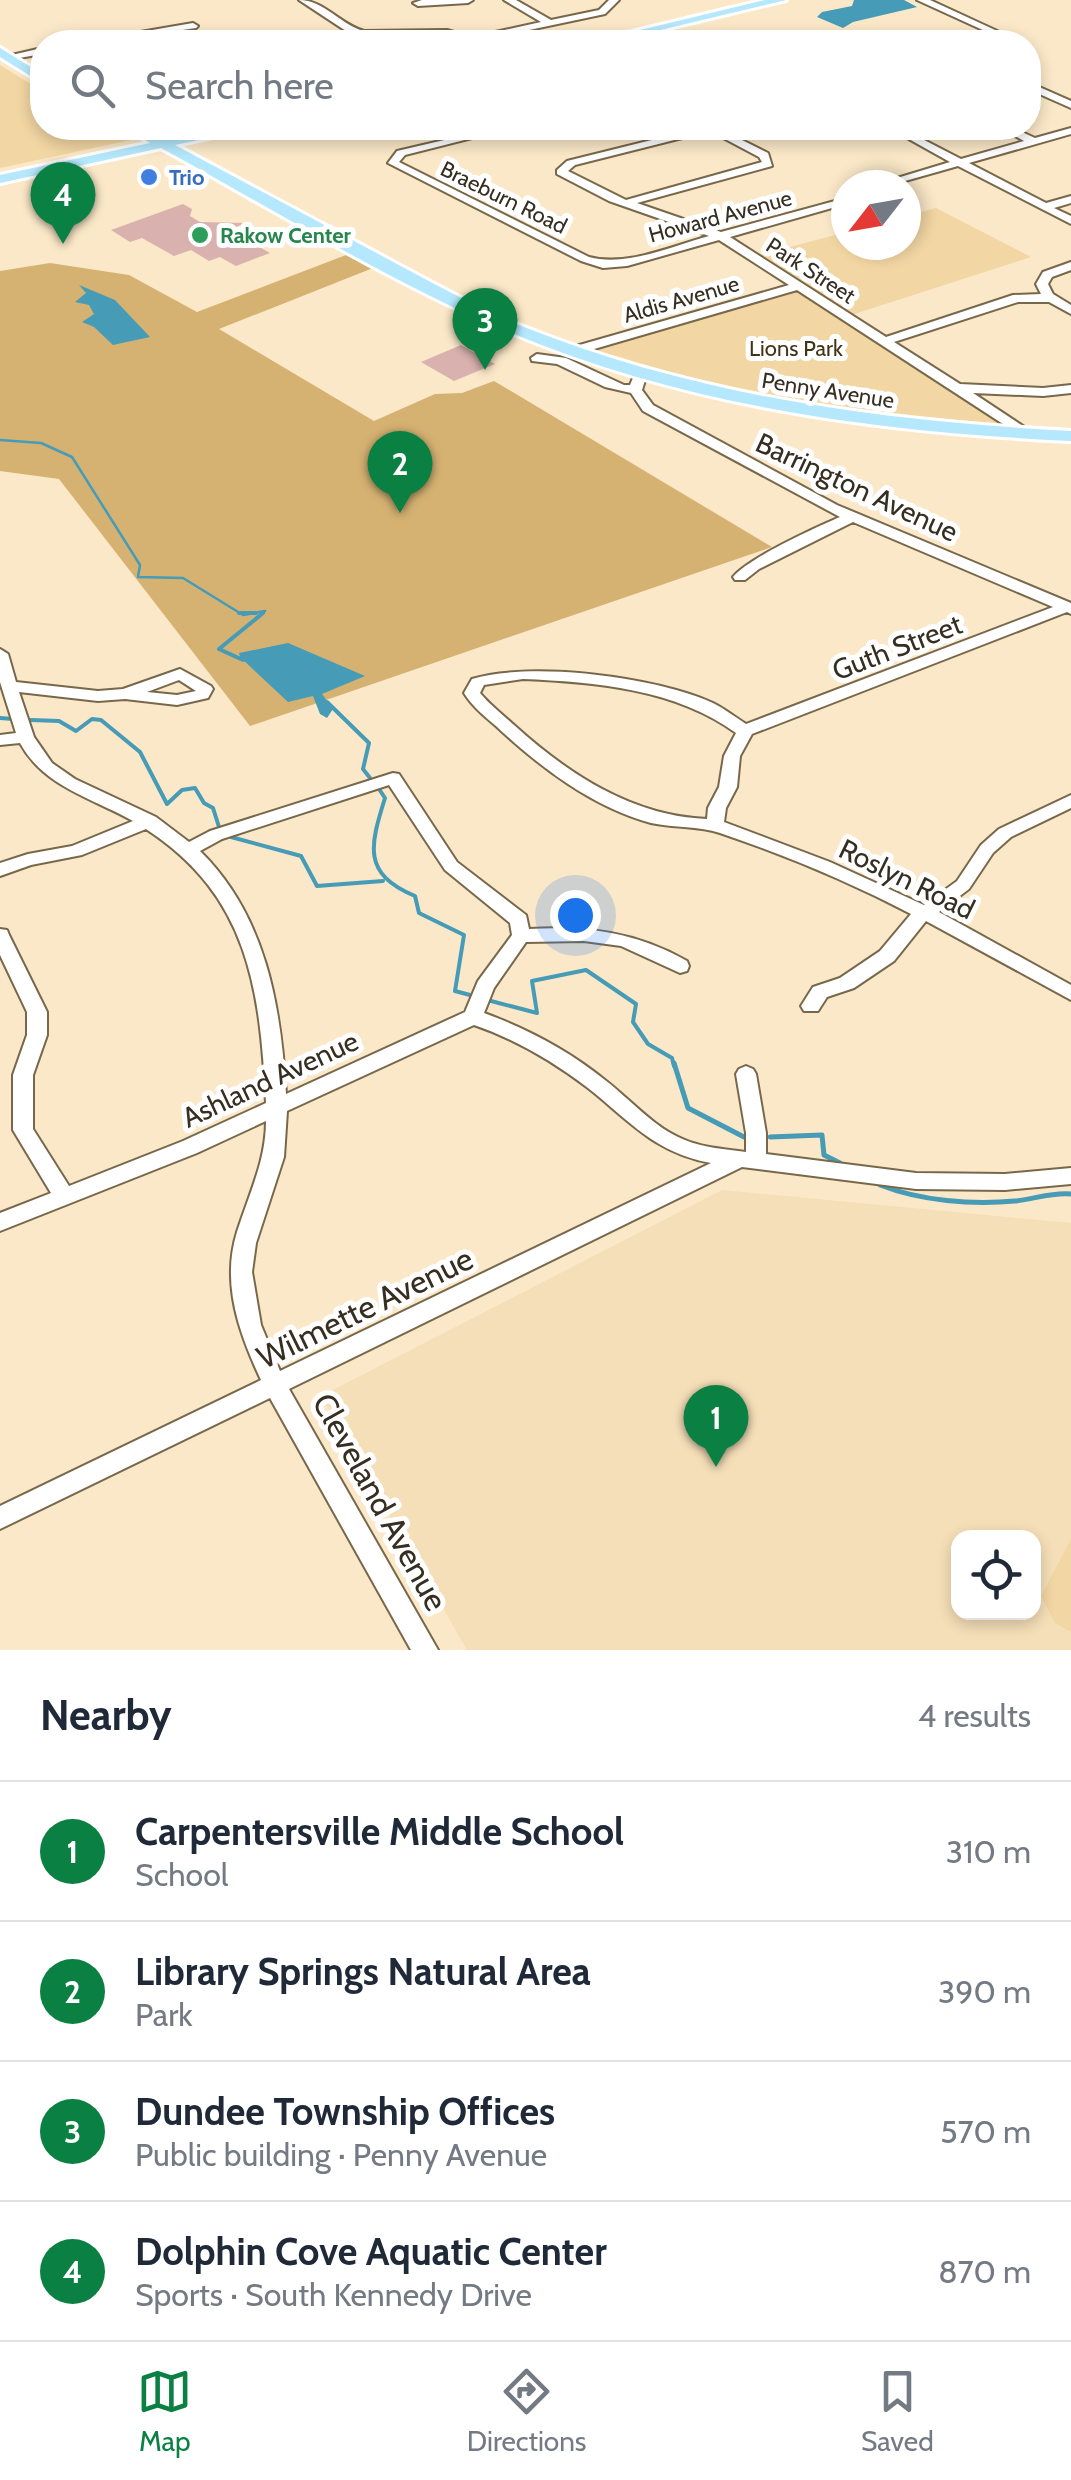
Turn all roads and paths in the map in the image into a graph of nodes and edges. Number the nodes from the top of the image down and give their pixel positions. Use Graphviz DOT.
graph roads {
  1 [pos="304,0"];
  2 [pos="468,0"];
  3 [pos="508,0"];
  4 [pos="614,0"];
  5 [pos="780,0"];
  6 [pos="801,0"];
  7 [pos="922,0"];
  8 [pos="418,4"];
  9 [pos="702,19"];
  10 [pos="550,24"];
  11 [pos="192,26"];
  12 [pos="166,30"];
  13 [pos="350,30"];
  14 [pos="524,30"];
  15 [pos="654,30"];
  16 [pos="989,30"];
  17 [pos="30,52"];
  18 [pos="4,55"];
  19 [pos="30,71"];
  20 [pos="1041,91"];
  21 [pos="1071,105"];
  22 [pos="1071,131"];
  23 [pos="1041,139"];
  24 [pos="163,140"];
  25 [pos="165,140"];
  26 [pos="454,140"];
  27 [pos="662,140"];
  28 [pos="735,140"];
  29 [pos="917,140"];
  30 [pos="1037,140"];
  31 [pos="159,141"];
  32 [pos="1033,141"];
  33 [pos="959,162"];
  34 [pos="921,173"];
  35 [pos="0,176"];
  36 [pos="1071,199"];
  37 [pos="625,204"];
  38 [pos="831,205"];
  39 [pos="1045,207"];
  40 [pos="1071,221"];
  41 [pos="720,236"];
  42 [pos="603,264"];
  43 [pos="1071,266"];
  44 [pos="799,286"];
  45 [pos="1049,298"];
  46 [pos="1071,310"];
  47 [pos="885,341"];
  48 [pos="573,351"];
  49 [pos="537,358"];
  50 [pos="638,382"];
  51 [pos="958,388"];
  52 [pos="1071,389"];
  53 [pos="1028,434"];
  54 [pos="1071,436"];
  55 [pos="852,517"];
  56 [pos="740,577"];
  57 [pos="1069,608"];
  58 [pos="0,654"];
  59 [pos="10,686"];
  60 [pos="125,694"];
  61 [pos="744,731"];
  62 [pos="26,737"];
  63 [pos="0,740"];
  64 [pos="1071,801"];
  65 [pos="150,821"];
  66 [pos="715,825"];
  67 [pos="191,849"];
  68 [pos="0,870"];
  69 [pos="928,915"];
  70 [pos="0,935"];
  71 [pos="521,936"];
  72 [pos="680,966"];
  73 [pos="1071,994"];
  74 [pos="811,1006"];
  75 [pos="473,1016"];
  76 [pos="746,1074"];
  77 [pos="274,1106"];
  78 [pos="748,1160"];
  79 [pos="1071,1176"];
  80 [pos="65,1197"];
  81 [pos="0,1222"];
  82 [pos="277,1387"];
  83 [pos="0,1518"];
  84 [pos="425,1650"];
  1 -- 13 [label="street"];
  2 -- 8 [label="street"];
  3 -- 10 [label="street"];
  4 -- 10 [label="street"];
  5 -- 9 [label="main road"];
  6 -- 9 [label="main road"];
  7 -- 16 [label="street"];
  9 -- 15 [label="main road"];
  10 -- 14 [label="street"];
  11 -- 12 [label="street"];
  17 -- 18 [label="street"];
  18 -- 19 [label="main road"];
  20 -- 21 [label="street"];
  22 -- 23 [label="street"];
  24 -- 31 [label="main road"];
  25 -- 31 [label="main road"];
  26 -- 42 [label="street, Braeburn Road"];
  27 -- 37 [label="street, Park Street"];
  28 -- 37 [label="street"];
  29 -- 33 [label="street"];
  30 -- 32 [label="street"];
  31 -- 35 [label="main road"];
  31 -- 48 [label="main road, Penny Avenue"];
  32 -- 33 [label="street"];
  33 -- 34 [label="street"];
  33 -- 39 [label="street"];
  36 -- 39 [label="street"];
  37 -- 41 [label="street, Park Street"];
  38 -- 41 [label="street, Howard Avenue"];
  39 -- 40 [label="street"];
  41 -- 42 [label="street, Howard Avenue"];
  41 -- 44 [label="street, Park Street"];
  43 -- 45 [label="street"];
  44 -- 47 [label="street, Park Street"];
  44 -- 48 [label="street, Aldis Avenue"];
  45 -- 46 [label="street"];
  45 -- 47 [label="street"];
  47 -- 51 [label="street, Park Street"];
  48 -- 50 [label="main road, Penny Avenue"];
  49 -- 50 [label="street, Barrington Avenue"];
  50 -- 53 [label="main road, Penny Avenue"];
  50 -- 55 [label="street, Barrington Avenue"];
  51 -- 52 [label="street"];
  51 -- 53 [label="street, Park Street"];
  53 -- 54 [label="main road, Penny Avenue"];
  55 -- 56 [label="street"];
  55 -- 57 [label="street, Barrington Avenue"];
  57 -- 61 [label="street, Guth Street"];
  58 -- 59 [label="street"];
  59 -- 60 [label="street"];
  59 -- 62 [label="street"];
  61 -- 66 [label="street"];
  61 -- 66 [label="street, Roslyn Road"];
  62 -- 63 [label="street"];
  62 -- 65 [label="street, Cleveland Avenue"];
  64 -- 69 [label="street"];
  65 -- 67 [label="street, Cleveland Avenue"];
  65 -- 68 [label="street"];
  66 -- 69 [label="street, Roslyn Road"];
  67 -- 71 [label="street"];
  67 -- 77 [label="street, Cleveland Avenue"];
  69 -- 73 [label="street, Roslyn Road"];
  69 -- 74 [label="street"];
  70 -- 80 [label="street"];
  71 -- 72 [label="street"];
  71 -- 75 [label="street"];
  75 -- 77 [label="street, Ashland Avenue"];
  75 -- 78 [label="street"];
  76 -- 78 [label="street"];
  77 -- 80 [label="street, Ashland Avenue"];
  77 -- 82 [label="street, Cleveland Avenue"];
  78 -- 79 [label="street"];
  78 -- 82 [label="street, Wilmette Avenue"];
  80 -- 81 [label="street, Ashland Avenue"];
  82 -- 83 [label="street, Wilmette Avenue"];
  82 -- 84 [label="street, Cleveland Avenue"];
}
